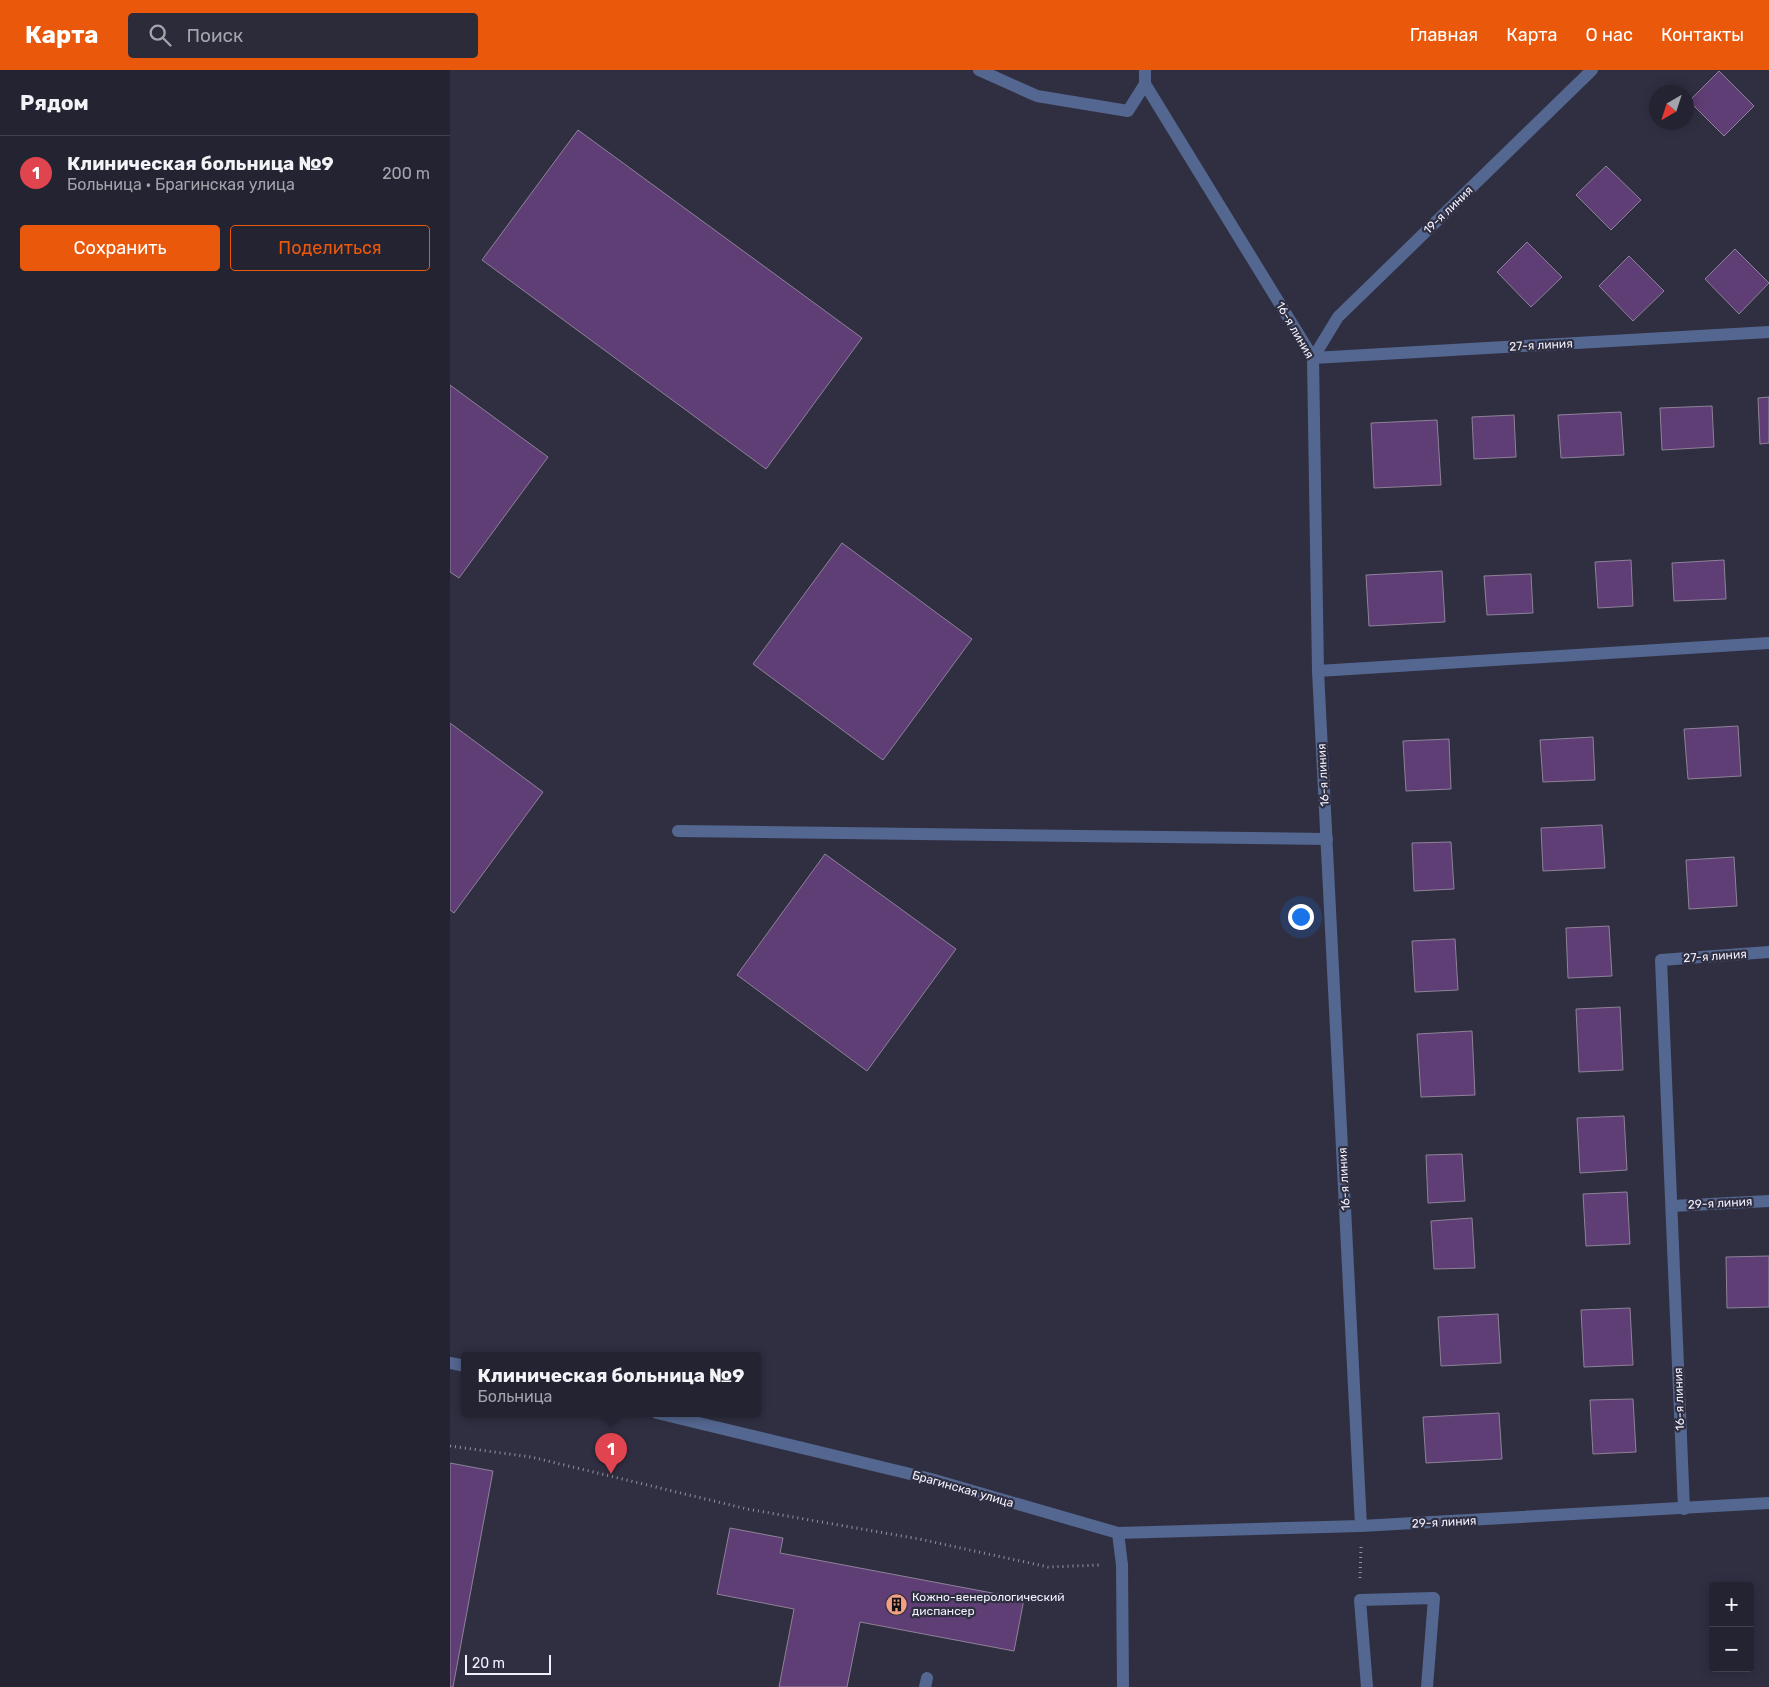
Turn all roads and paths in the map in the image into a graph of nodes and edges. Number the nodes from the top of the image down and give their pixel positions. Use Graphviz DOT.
graph roads {
  1 [pos="979,70"];
  2 [pos="1145,70"];
  3 [pos="1592,70"];
  4 [pos="1145,84"];
  5 [pos="1769,332"];
  6 [pos="1313,358"];
  7 [pos="1769,643"];
  8 [pos="1318,672"];
  9 [pos="678,831"];
  10 [pos="1326,839"];
  11 [pos="1769,952"];
  12 [pos="1661,960"];
  13 [pos="1769,1201"];
  14 [pos="1672,1206"];
  15 [pos="674,1417"];
  16 [pos="450,1446"];
  17 [pos="1769,1503"];
  18 [pos="1684,1509"];
  19 [pos="1361,1526"];
  20 [pos="1118,1533"];
  21 [pos="1122,1565"];
  22 [pos="1360,1600"];
  23 [pos="1123,1687"];
  24 [pos="1367,1687"];
  25 [pos="1427,1687"];
  1 -- 4 [label="street"];
  2 -- 4 [label="street"];
  3 -- 6 [label="street, 19-я линия"];
  4 -- 6 [label="street, 16-я линия"];
  5 -- 6 [label="street, 27-я линия"];
  6 -- 8 [label="street, 16-я линия"];
  7 -- 8 [label="street"];
  8 -- 10 [label="street, 16-я линия"];
  9 -- 10 [label="street"];
  10 -- 19 [label="street, 16-я линия"];
  11 -- 12 [label="street, 27-я линия"];
  12 -- 14 [label="street, 16-я линия"];
  13 -- 14 [label="street, 29-я линия"];
  14 -- 18 [label="street, 16-я линия"];
  15 -- 20 [label="street, Брагинская улица"];
  16 -- 21 [label="path"];
  17 -- 18 [label="street, 29-я линия"];
  18 -- 19 [label="street, 29-я линия"];
  19 -- 20 [label="street, 29-я линия"];
  19 -- 22 [label="path"];
  20 -- 21 [label="street"];
  21 -- 23 [label="street"];
  22 -- 24 [label="street"];
  22 -- 25 [label="street"];
}
